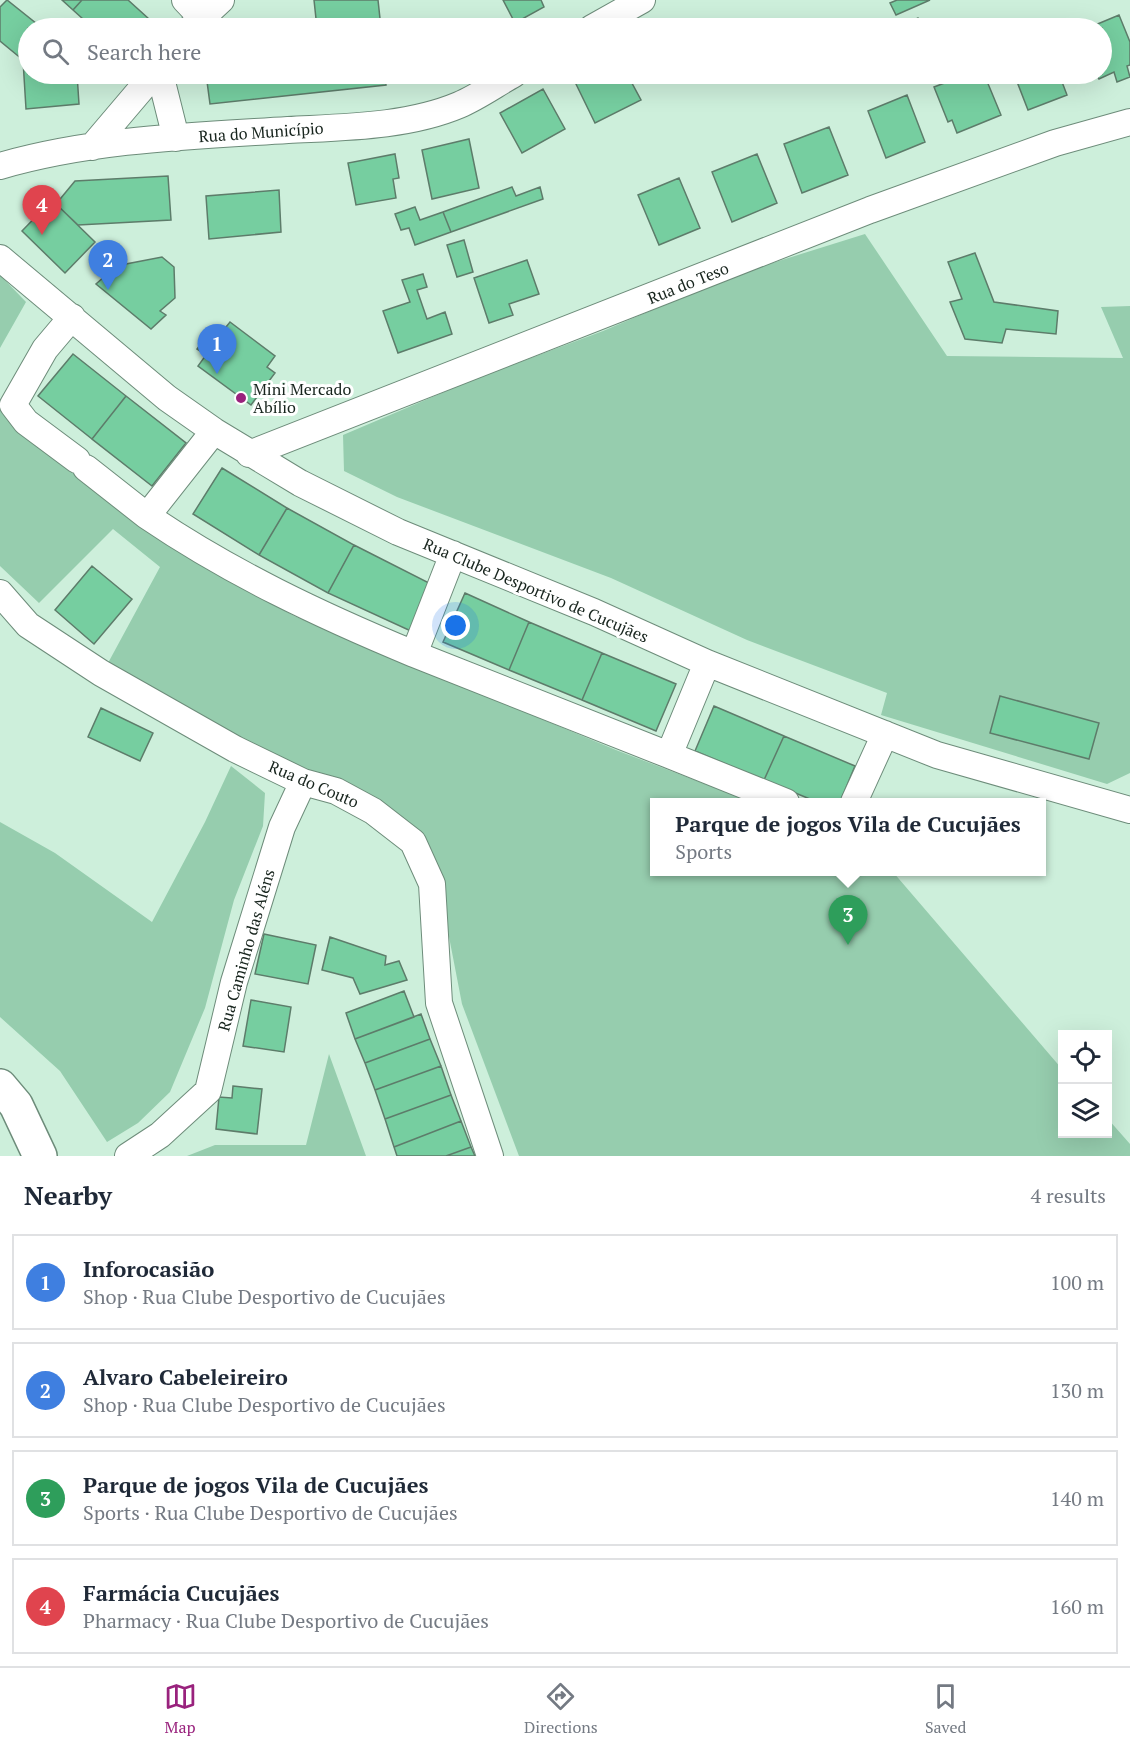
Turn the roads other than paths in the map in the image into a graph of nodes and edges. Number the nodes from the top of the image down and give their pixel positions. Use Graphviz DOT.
graph roads {
  1 [pos="221,0"];
  2 [pos="642,0"];
  3 [pos="193,15"];
  4 [pos="610,18"];
  5 [pos="146,84"];
  6 [pos="162,84"];
  7 [pos="496,84"];
  8 [pos="1130,122"];
  9 [pos="176,138"];
  10 [pos="92,147"];
  11 [pos="0,166"];
  12 [pos="0,258"];
  13 [pos="72,317"];
  14 [pos="214,431"];
  15 [pos="249,454"];
  16 [pos="147,516"];
  17 [pos="453,555"];
  18 [pos="0,592"];
  19 [pos="414,654"];
  20 [pos="707,663"];
  21 [pos="885,734"];
  22 [pos="669,755"];
  23 [pos="303,782"];
  24 [pos="776,798"];
  25 [pos="856,798"];
  26 [pos="1130,810"];
  27 [pos="0,1086"];
  28 [pos="40,1156"];
  29 [pos="128,1156"];
  30 [pos="490,1156"];
  1 -- 3 [label="street"];
  2 -- 4 [label="street"];
  5 -- 10 [label="street"];
  6 -- 9 [label="street"];
  7 -- 9 [label="street, Rua do Município"];
  8 -- 15 [label="street, Rua do Teso"];
  9 -- 10 [label="street, Rua do Município"];
  10 -- 11 [label="street, Rua do Município"];
  12 -- 13 [label="street, Rua Clube Desportivo de Cucujães"];
  13 -- 14 [label="street, Rua Clube Desportivo de Cucujães"];
  13 -- 16 [label="street"];
  14 -- 15 [label="street, Rua Clube Desportivo de Cucujães"];
  14 -- 16 [label="street"];
  15 -- 17 [label="street, Rua Clube Desportivo de Cucujães"];
  16 -- 19 [label="street"];
  17 -- 19 [label="street"];
  17 -- 20 [label="street, Rua Clube Desportivo de Cucujães"];
  18 -- 23 [label="street, Rua do Couto"];
  19 -- 22 [label="street"];
  20 -- 21 [label="street, Rua Clube Desportivo de Cucujães"];
  20 -- 22 [label="street"];
  21 -- 25 [label="street"];
  21 -- 26 [label="street, Rua Clube Desportivo de Cucujães"];
  22 -- 24 [label="street"];
  23 -- 29 [label="street, Rua Caminho das Aléns"];
  23 -- 30 [label="street, Rua do Couto"];
  27 -- 28 [label="main road"];
}
